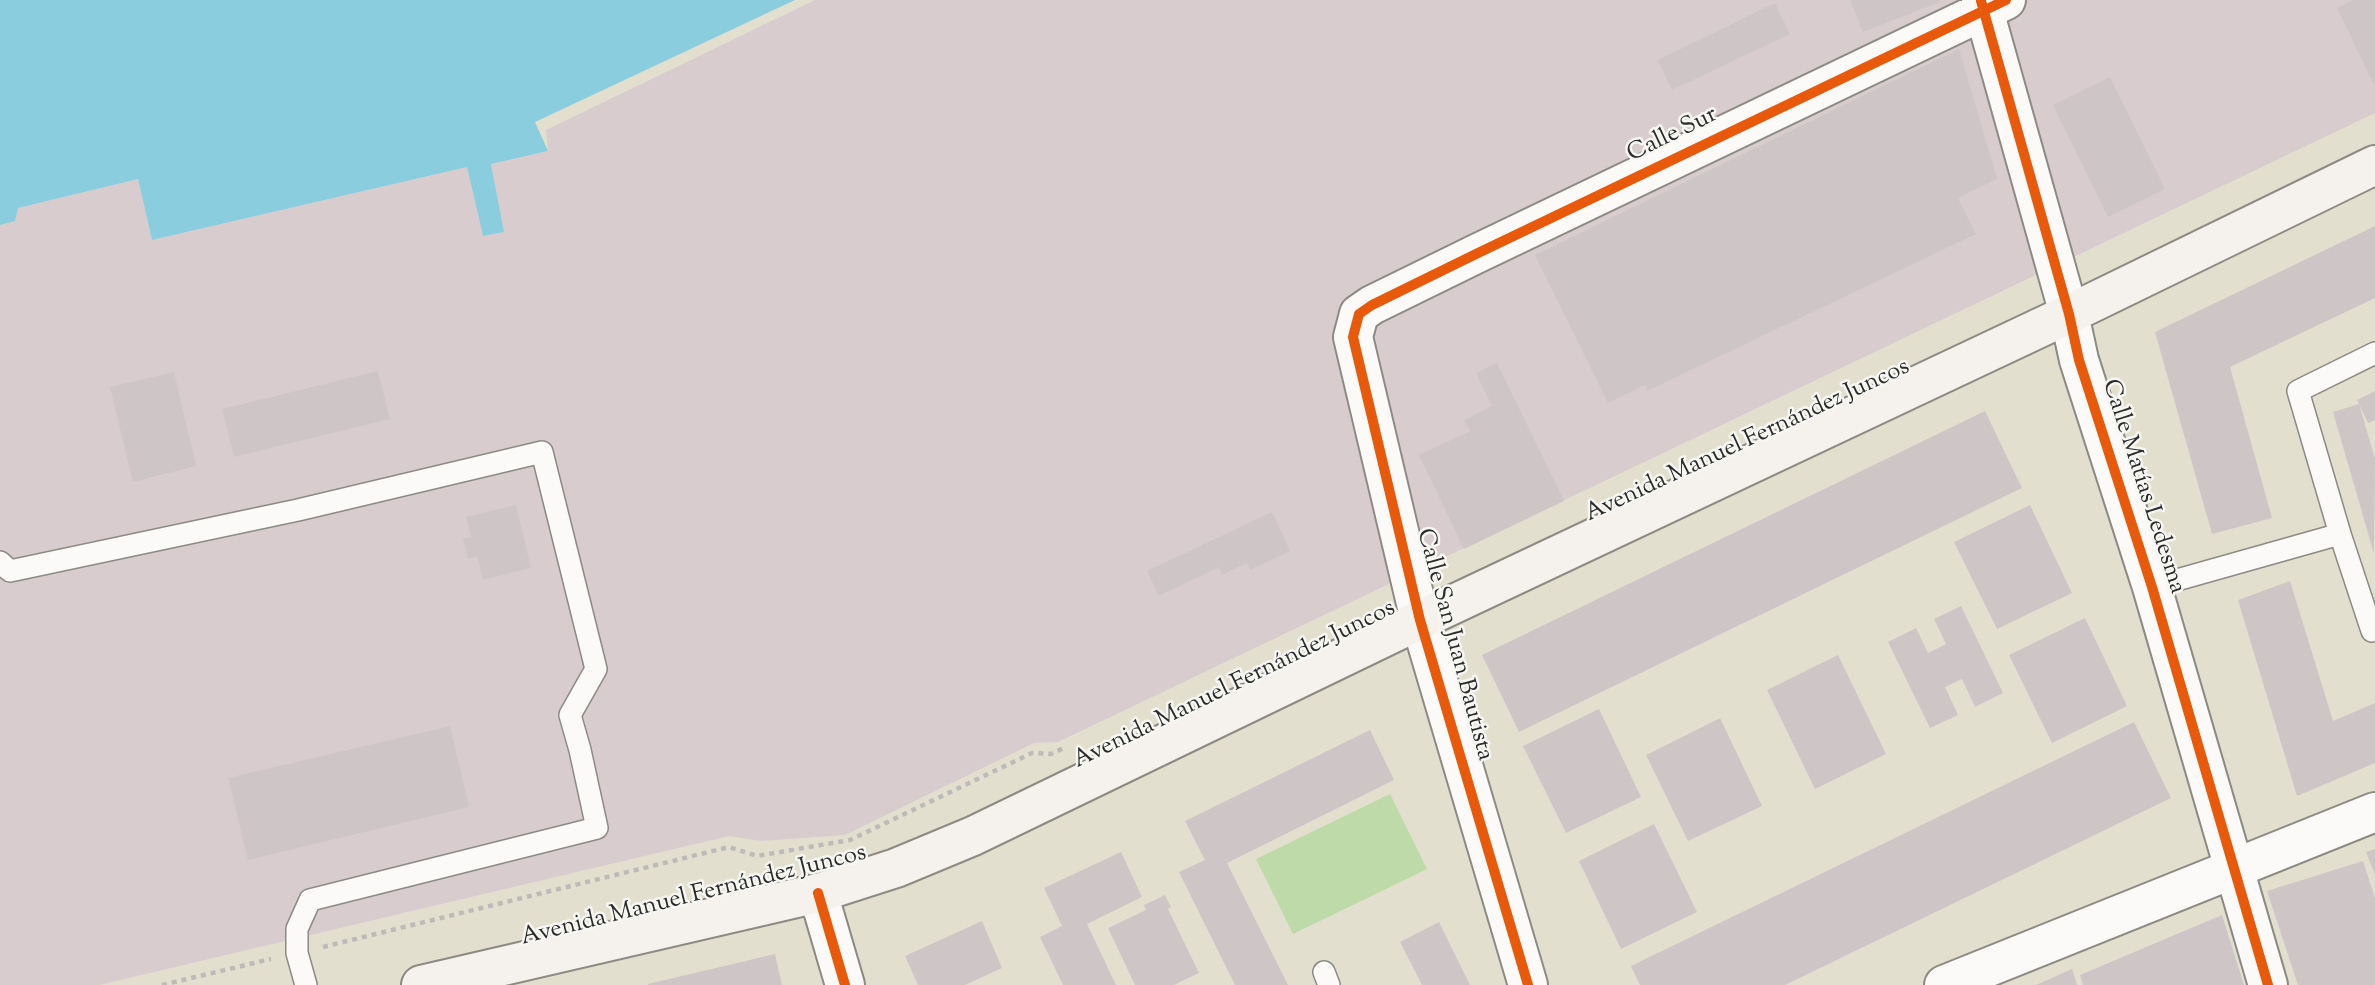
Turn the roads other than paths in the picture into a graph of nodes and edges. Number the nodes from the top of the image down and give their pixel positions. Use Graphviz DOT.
graph roads {
  1 [pos="1990,4"];
  2 [pos="2375,165"];
  3 [pos="1359,314"];
  4 [pos="2069,314"];
  5 [pos="2375,353"];
  6 [pos="2340,534"];
  7 [pos="0,562"];
  8 [pos="2152,587"];
  9 [pos="1420,620"];
  10 [pos="2375,629"];
  11 [pos="2375,813"];
  12 [pos="2234,867"];
  13 [pos="818,893"];
  14 [pos="306,985"];
  15 [pos="421,985"];
  16 [pos="845,985"];
  17 [pos="1528,985"];
  18 [pos="1944,985"];
  19 [pos="2268,985"];
  1 -- 3 [label="street, Calle Sur"];
  1 -- 4 [label="street, Calle Matías Ledesma"];
  2 -- 4 [label="main road, Avenida Manuel Fernández Juncos"];
  3 -- 9 [label="street, Calle San Juan Bautista"];
  4 -- 8 [label="street, Calle Matías Ledesma"];
  4 -- 9 [label="main road, Avenida Manuel Fernández Juncos"];
  5 -- 6 [label="lane"];
  6 -- 8 [label="lane"];
  6 -- 10 [label="lane"];
  7 -- 14 [label="lane"];
  8 -- 12 [label="street, Calle Matías Ledesma"];
  9 -- 13 [label="main road, Avenida Manuel Fernández Juncos"];
  9 -- 17 [label="street, Calle San Juan Bautista"];
  11 -- 12 [label="street"];
  12 -- 18 [label="street"];
  12 -- 19 [label="street, Calle Matías Ledesma"];
  13 -- 15 [label="main road, Avenida Manuel Fernández Juncos"];
  13 -- 16 [label="street"];
}
